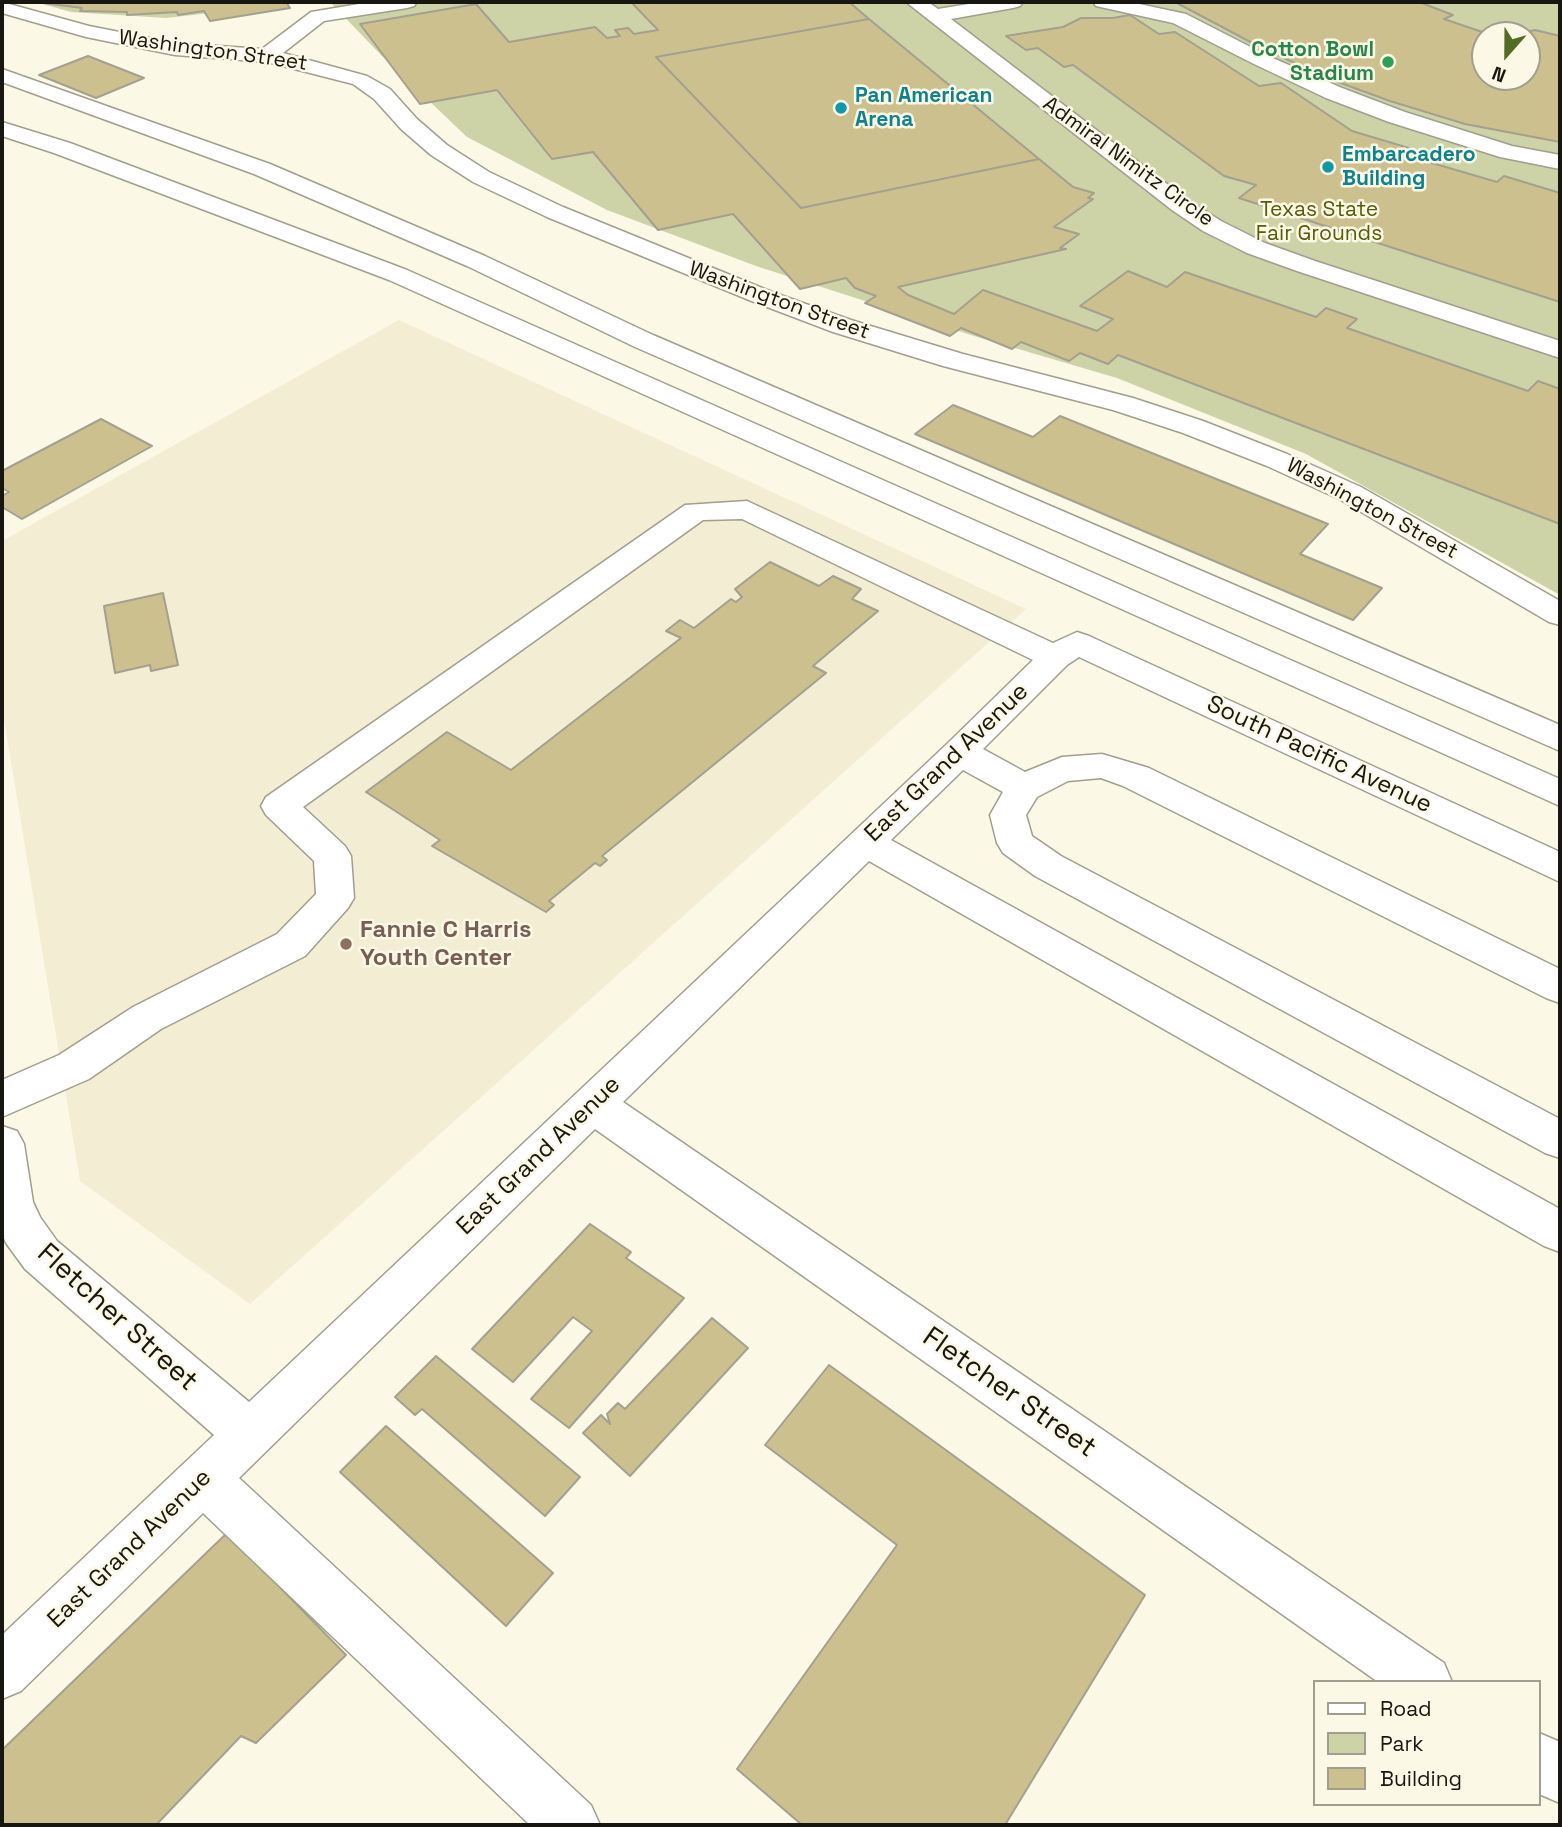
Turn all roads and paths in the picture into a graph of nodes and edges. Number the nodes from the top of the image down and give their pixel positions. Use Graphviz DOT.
graph roads {
  1 [pos="407,2"];
  2 [pos="1013,2"];
  3 [pos="1103,2"];
  4 [pos="2,8"];
  5 [pos="313,9"];
  6 [pos="925,9"];
  7 [pos="267,56"];
  8 [pos="2,75"];
  9 [pos="2,129"];
  10 [pos="93,134"];
  11 [pos="1560,162"];
  12 [pos="643,341"];
  13 [pos="1560,351"];
  14 [pos="605,366"];
  15 [pos="1560,615"];
  16 [pos="1066,650"];
  17 [pos="1560,739"];
  18 [pos="960,752"];
  19 [pos="1024,789"];
  20 [pos="1560,793"];
  21 [pos="865,842"];
  22 [pos="1560,868"];
  23 [pos="1560,987"];
  24 [pos="2,1099"];
  25 [pos="592,1104"];
  26 [pos="1560,1140"];
  27 [pos="2,1144"];
  28 [pos="1560,1232"];
  29 [pos="250,1434"];
  30 [pos="203,1478"];
  31 [pos="2,1672"];
  32 [pos="1422,1680"];
  33 [pos="1541,1762"];
  34 [pos="1560,1775"];
  35 [pos="571,1825"];
  1 -- 5 [label="street"];
  2 -- 6 [label="street"];
  3 -- 11 [label="street"];
  4 -- 7 [label="street, Washington Street"];
  5 -- 7 [label="street"];
  6 -- 13 [label="street, Admiral Nimitz Circle"];
  7 -- 15 [label="street, Washington Street"];
  8 -- 10 [label="street"];
  9 -- 10 [label="street"];
  10 -- 12 [label="street"];
  10 -- 14 [label="street"];
  12 -- 14 [label="street"];
  12 -- 17 [label="street"];
  14 -- 20 [label="street"];
  16 -- 18 [label="street, East Grand Avenue"];
  16 -- 22 [label="street, South Pacific Avenue"];
  16 -- 24 [label="street, South Pacific Avenue"];
  18 -- 19 [label="street"];
  18 -- 21 [label="street, East Grand Avenue"];
  19 -- 23 [label="street"];
  19 -- 26 [label="street"];
  21 -- 25 [label="street, East Grand Avenue"];
  21 -- 28 [label="street"];
  25 -- 29 [label="street, East Grand Avenue"];
  25 -- 32 [label="street, Fletcher Street"];
  27 -- 29 [label="street, Fletcher Street"];
  29 -- 30 [label="street, East Grand Avenue"];
  30 -- 31 [label="street, East Grand Avenue"];
  30 -- 35 [label="street"];
  33 -- 34 [label="street"];
}
